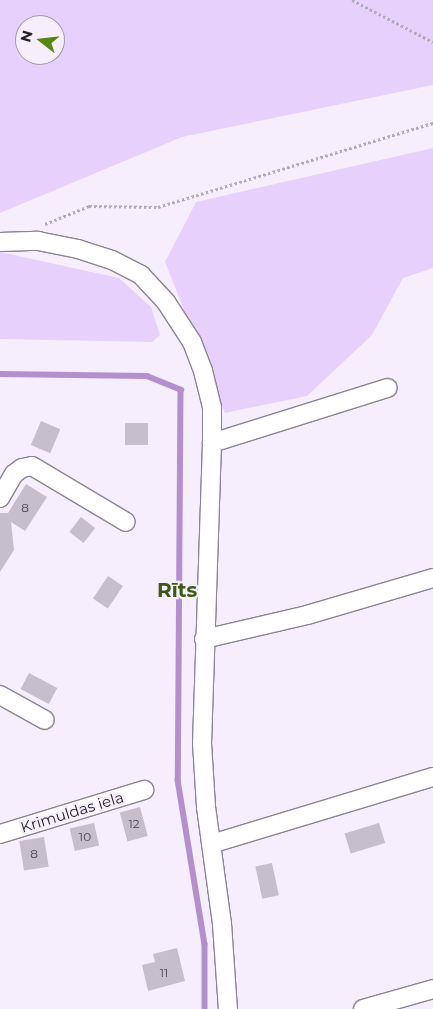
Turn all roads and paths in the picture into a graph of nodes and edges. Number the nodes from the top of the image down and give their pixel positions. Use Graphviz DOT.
graph roads {
  1 [pos="352,0"];
  2 [pos="433,42"];
  3 [pos="433,123"];
  4 [pos="43,225"];
  5 [pos="0,242"];
  6 [pos="388,388"];
  7 [pos="212,443"];
  8 [pos="0,498"];
  9 [pos="126,522"];
  10 [pos="433,578"];
  11 [pos="204,639"];
  12 [pos="0,695"];
  13 [pos="45,720"];
  14 [pos="433,777"];
  15 [pos="144,790"];
  16 [pos="0,834"];
  17 [pos="212,844"];
  18 [pos="433,988"];
  19 [pos="228,1009"];
  20 [pos="363,1009"];
  1 -- 2 [label="path"];
  3 -- 4 [label="path"];
  5 -- 7 [label="street"];
  6 -- 7 [label="street"];
  7 -- 11 [label="street"];
  8 -- 9 [label="street"];
  10 -- 11 [label="street"];
  11 -- 17 [label="street"];
  12 -- 13 [label="street"];
  14 -- 17 [label="street"];
  15 -- 16 [label="street, Krimuldas iela"];
  17 -- 19 [label="street"];
  18 -- 20 [label="street"];
}
